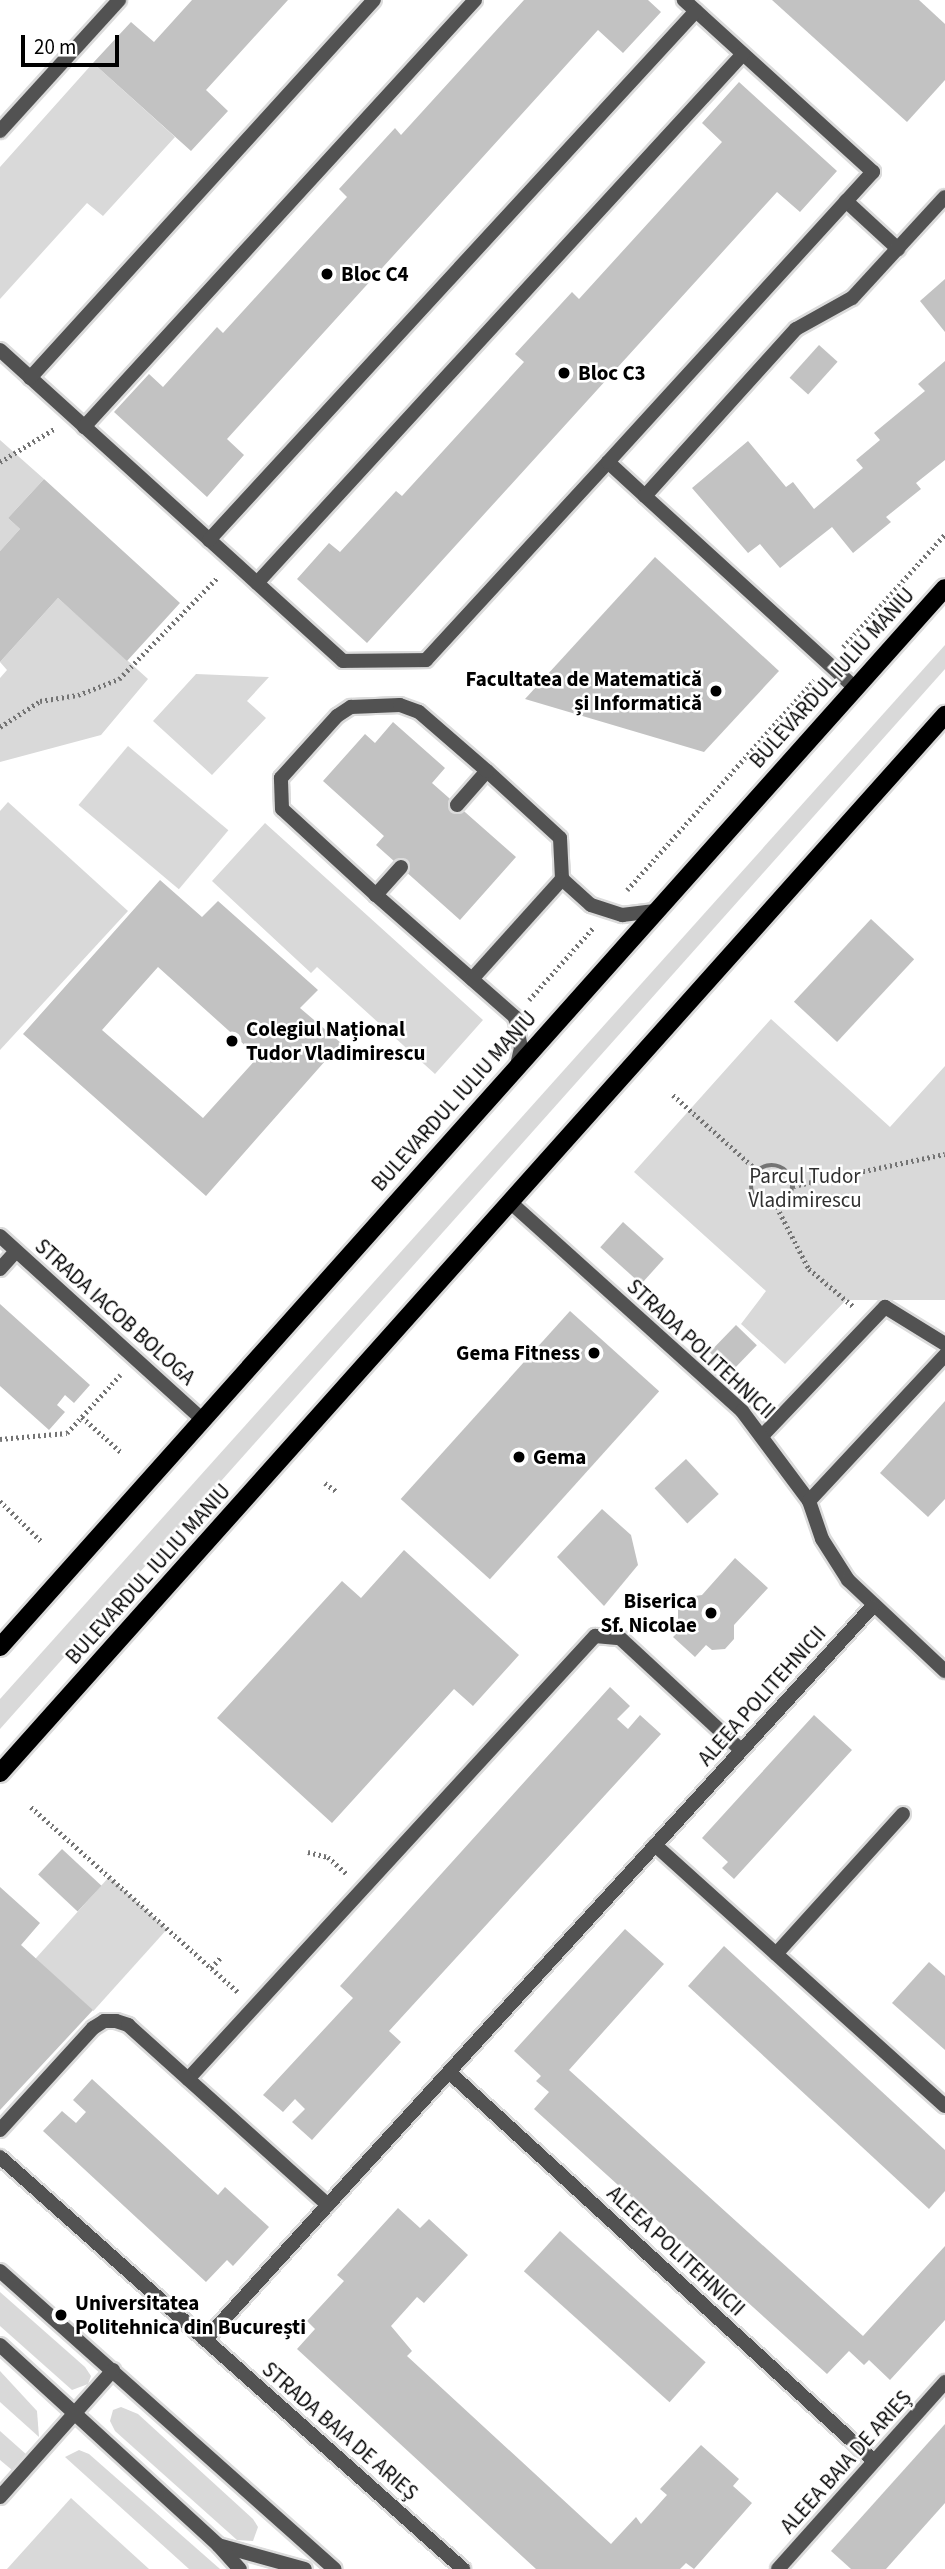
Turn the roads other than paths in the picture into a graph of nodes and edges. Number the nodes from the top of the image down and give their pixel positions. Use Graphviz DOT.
graph roads {
  1 [pos="119,0"];
  2 [pos="374,0"];
  3 [pos="475,0"];
  4 [pos="684,0"];
  5 [pos="696,11"];
  6 [pos="743,54"];
  7 [pos="0,131"];
  8 [pos="945,197"];
  9 [pos="846,201"];
  10 [pos="898,249"];
  11 [pos="0,350"];
  12 [pos="30,378"];
  13 [pos="84,427"];
  14 [pos="608,462"];
  15 [pos="645,496"];
  16 [pos="209,540"];
  17 [pos="257,583"];
  18 [pos="945,588"];
  19 [pos="854,687"];
  20 [pos="945,715"];
  21 [pos="487,771"];
  22 [pos="457,805"];
  23 [pos="401,867"];
  24 [pos="562,879"];
  25 [pos="376,894"];
  26 [pos="653,911"];
  27 [pos="472,979"];
  28 [pos="517,1065"];
  29 [pos="510,1202"];
  30 [pos="0,1236"];
  31 [pos="16,1251"];
  32 [pos="0,1269"];
  33 [pos="945,1344"];
  34 [pos="945,1355"];
  35 [pos="202,1419"];
  36 [pos="763,1435"];
  37 [pos="809,1501"];
  38 [pos="872,1606"];
  39 [pos="0,1647"];
  40 [pos="945,1671"];
  41 [pos="741,1750"];
  42 [pos="0,1773"];
  43 [pos="903,1814"];
  44 [pos="655,1846"];
  45 [pos="776,1954"];
  46 [pos="449,2071"];
  47 [pos="188,2079"];
  48 [pos="945,2106"];
  49 [pos="0,2130"];
  50 [pos="0,2157"];
  51 [pos="328,2205"];
  52 [pos="0,2271"];
  53 [pos="205,2340"];
  54 [pos="0,2345"];
  55 [pos="113,2370"];
  56 [pos="945,2382"];
  57 [pos="76,2413"];
  58 [pos="874,2461"];
  59 [pos="0,2497"];
  60 [pos="218,2545"];
  61 [pos="240,2569"];
  62 [pos="305,2569"];
  63 [pos="335,2569"];
  64 [pos="463,2569"];
  65 [pos="778,2569"];
  1 -- 7 [label="street"];
  2 -- 12 [label="street"];
  3 -- 13 [label="street"];
  4 -- 5 [label="street"];
  5 -- 6 [label="street"];
  5 -- 16 [label="street"];
  6 -- 9 [label="street"];
  6 -- 17 [label="street"];
  8 -- 10 [label="street"];
  9 -- 10 [label="street"];
  9 -- 14 [label="street"];
  10 -- 15 [label="street"];
  11 -- 12 [label="street"];
  12 -- 13 [label="street"];
  13 -- 16 [label="street"];
  14 -- 15 [label="street"];
  14 -- 17 [label="street"];
  15 -- 19 [label="street"];
  16 -- 17 [label="street"];
  18 -- 19 [label="main road, BULEVARDUL IULIU MANIU"];
  19 -- 26 [label="main road, BULEVARDUL IULIU MANIU"];
  20 -- 29 [label="main road, BULEVARDUL IULIU MANIU"];
  21 -- 22 [label="street"];
  21 -- 24 [label="street"];
  21 -- 25 [label="street"];
  23 -- 25 [label="street"];
  24 -- 26 [label="street"];
  24 -- 27 [label="street"];
  25 -- 27 [label="street"];
  26 -- 28 [label="main road, BULEVARDUL IULIU MANIU"];
  27 -- 28 [label="street"];
  28 -- 35 [label="main road, BULEVARDUL IULIU MANIU"];
  29 -- 36 [label="street, STRADA POLITEHNICII"];
  29 -- 42 [label="main road, BULEVARDUL IULIU MANIU"];
  30 -- 31 [label="street, STRADA IACOB BOLOGA"];
  31 -- 32 [label="street"];
  31 -- 35 [label="street, STRADA IACOB BOLOGA"];
  33 -- 36 [label="street"];
  34 -- 37 [label="street"];
  35 -- 39 [label="main road, BULEVARDUL IULIU MANIU"];
  36 -- 37 [label="street, STRADA POLITEHNICII"];
  37 -- 38 [label="street, STRADA POLITEHNICII"];
  38 -- 40 [label="street, STRADA POLITEHNICII"];
  38 -- 41 [label="street, ALEEA POLITEHNICII"];
  41 -- 44 [label="street, ALEEA POLITEHNICII"];
  41 -- 47 [label="street"];
  43 -- 45 [label="street"];
  44 -- 45 [label="street"];
  44 -- 46 [label="street, ALEEA POLITEHNICII"];
  45 -- 48 [label="street"];
  46 -- 51 [label="street, ALEEA POLITEHNICII"];
  46 -- 58 [label="street, ALEEA POLITEHNICII"];
  47 -- 49 [label="street"];
  47 -- 51 [label="street"];
  50 -- 53 [label="street, STRADA BAIA DE ARIEȘ"];
  51 -- 53 [label="street, ALEEA POLITEHNICII"];
  52 -- 55 [label="street"];
  53 -- 64 [label="street, STRADA BAIA DE ARIEȘ"];
  54 -- 57 [label="street"];
  55 -- 57 [label="street"];
  55 -- 63 [label="street"];
  56 -- 58 [label="street, ALEEA BAIA DE ARIEȘ"];
  57 -- 59 [label="street"];
  57 -- 60 [label="street"];
  58 -- 65 [label="street, ALEEA BAIA DE ARIEȘ"];
  60 -- 61 [label="street"];
  60 -- 62 [label="street"];
}
